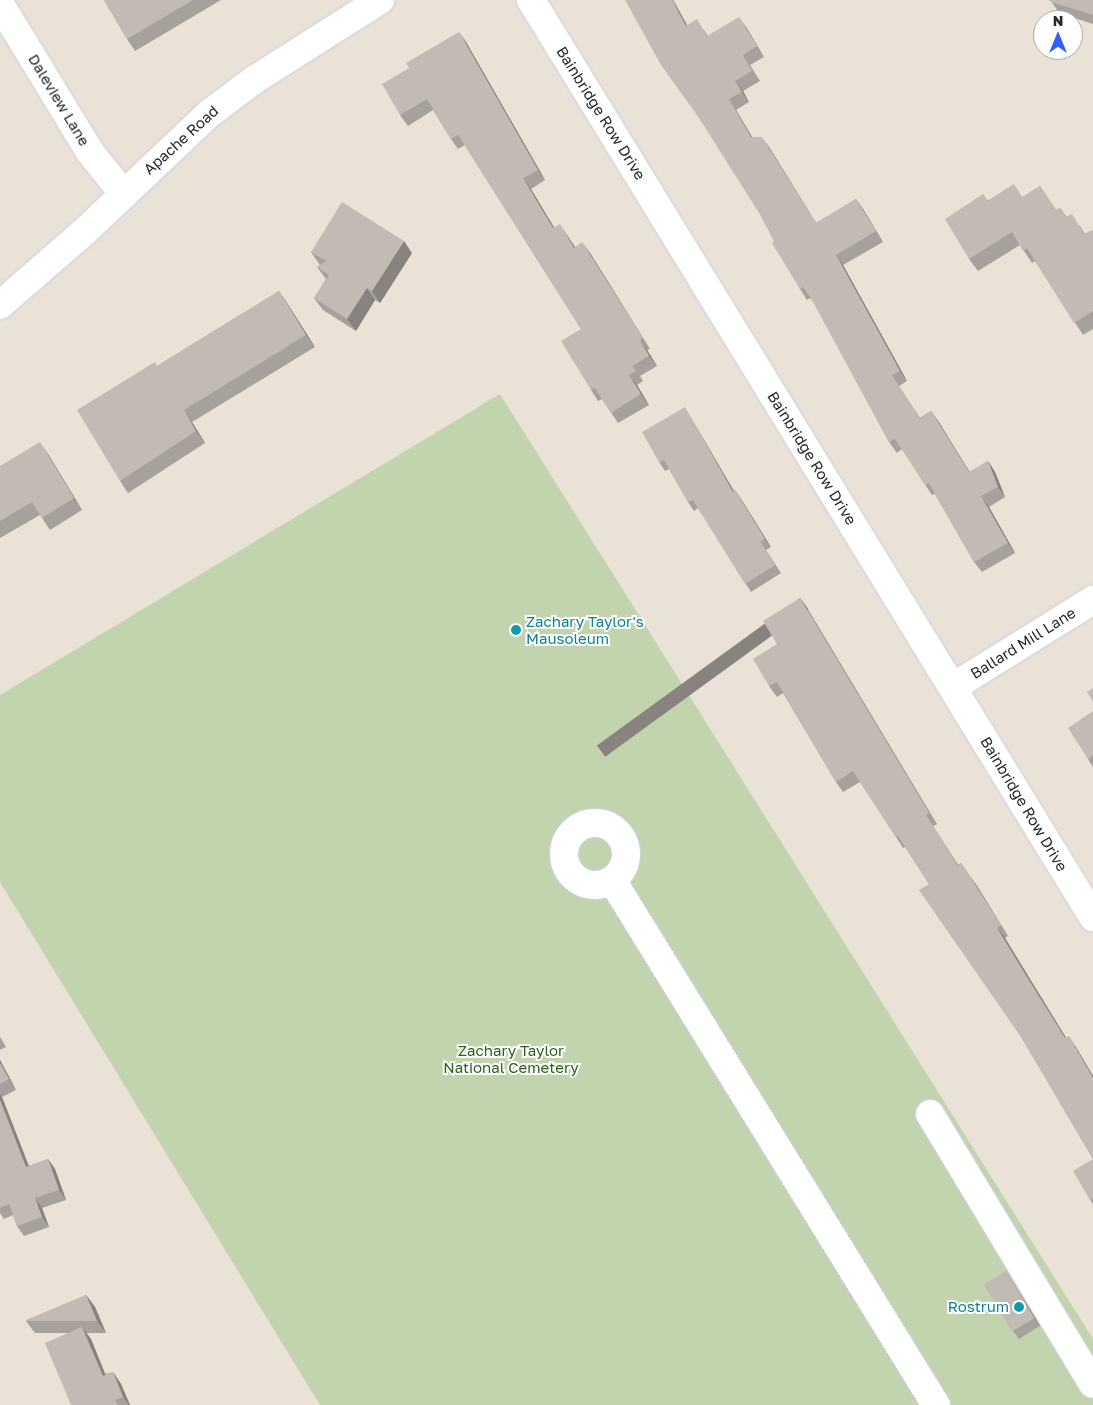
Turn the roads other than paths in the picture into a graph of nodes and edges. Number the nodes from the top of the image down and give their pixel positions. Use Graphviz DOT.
graph roads {
  1 [pos="380,0"];
  2 [pos="531,0"];
  3 [pos="0,4"];
  4 [pos="123,193"];
  5 [pos="0,305"];
  6 [pos="1093,600"];
  7 [pos="953,687"];
  8 [pos="612,880"];
  9 [pos="1093,917"];
  10 [pos="930,1114"];
  11 [pos="1093,1384"];
  12 [pos="936,1405"];
  1 -- 4 [label="street, Apache Road"];
  2 -- 7 [label="street, Bainbridge Row Drive"];
  3 -- 4 [label="street, Daleview Lane"];
  4 -- 5 [label="street, Apache Road"];
  6 -- 7 [label="street, Ballard Mill Lane"];
  7 -- 9 [label="street, Bainbridge Row Drive"];
  8 -- 12 [label="street"];
  10 -- 11 [label="street"];
}
